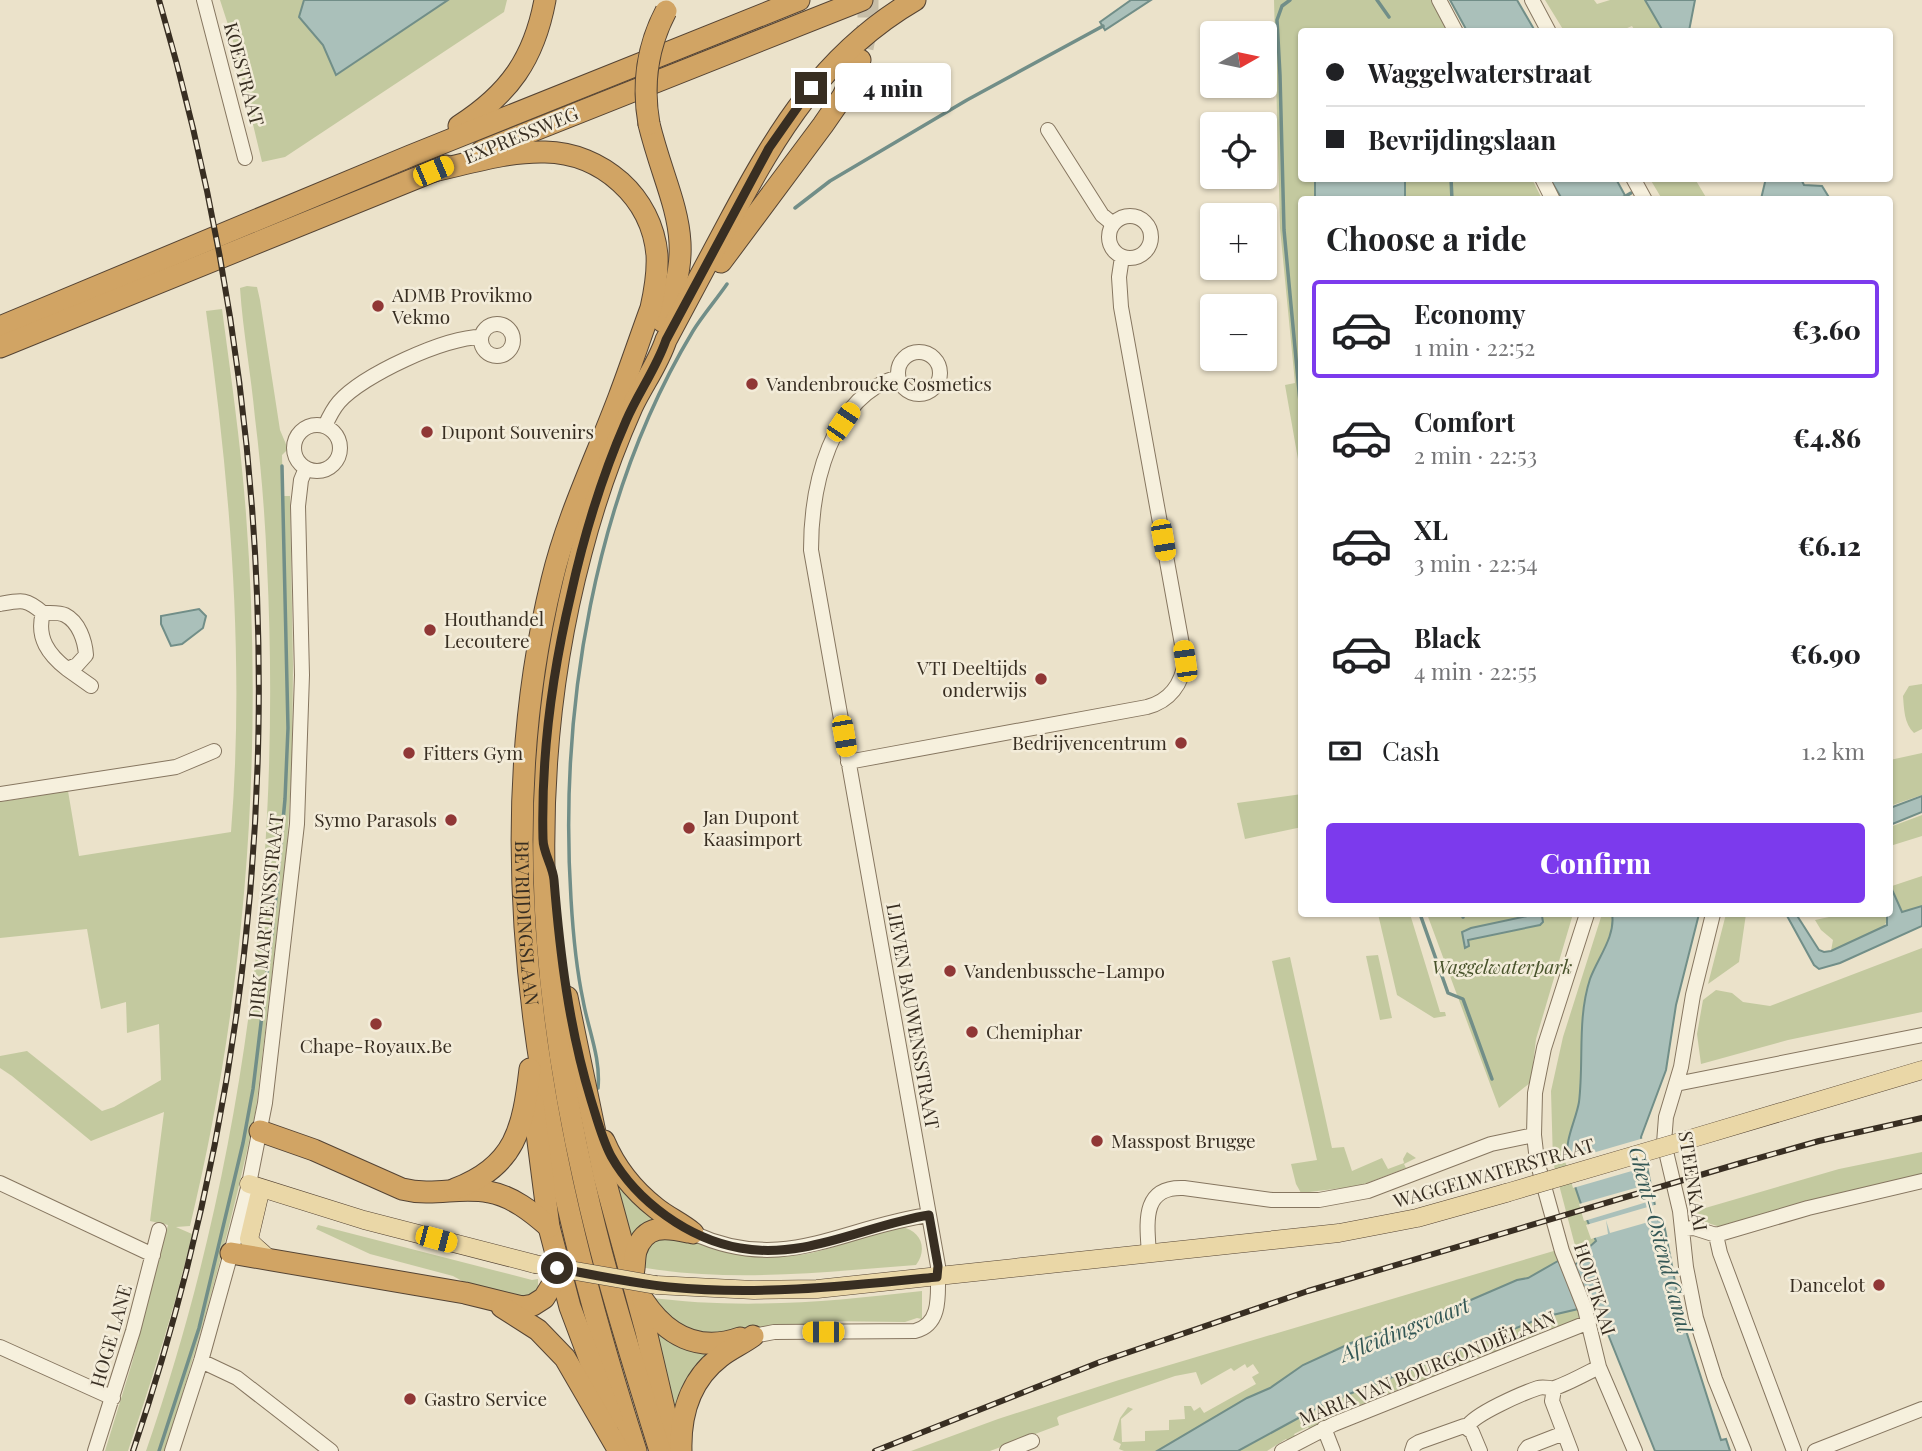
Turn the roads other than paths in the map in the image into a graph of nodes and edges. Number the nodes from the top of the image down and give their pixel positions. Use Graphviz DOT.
graph roads {
  1 [pos="204,0"];
  2 [pos="545,0"];
  3 [pos="799,0"];
  4 [pos="862,0"];
  5 [pos="915,0"];
  6 [pos="1439,0"];
  7 [pos="1532,0"];
  8 [pos="669,5"];
  9 [pos="1454,28"];
  10 [pos="1547,28"];
  11 [pos="860,60"];
  12 [pos="1048,130"];
  13 [pos="410,156"];
  14 [pos="245,158"];
  15 [pos="433,171"];
  16 [pos="1113,224"];
  17 [pos="1122,257"];
  18 [pos="11,325"];
  19 [pos="481,337"];
  20 [pos="0,347"];
  21 [pos="0,358"];
  22 [pos="660,358"];
  23 [pos="898,377"];
  24 [pos="620,396"];
  25 [pos="325,426"];
  26 [pos="306,468"];
  27 [pos="0,604"];
  28 [pos="43,613"];
  29 [pos="67,669"];
  30 [pos="91,686"];
  31 [pos="214,751"];
  32 [pos="848,762"];
  33 [pos="0,794"];
  34 [pos="543,844"];
  35 [pos="1586,917"];
  36 [pos="1712,917"];
  37 [pos="530,979"];
  38 [pos="1922,1035"];
  39 [pos="530,1069"];
  40 [pos="581,1070"];
  41 [pos="1922,1070"];
  42 [pos="1676,1084"];
  43 [pos="260,1132"];
  44 [pos="1534,1135"];
  45 [pos="1922,1181"];
  46 [pos="0,1183"];
  47 [pos="255,1186"];
  48 [pos="445,1192"];
  49 [pos="929,1215"];
  50 [pos="549,1227"];
  51 [pos="1683,1229"];
  52 [pos="159,1230"];
  53 [pos="693,1233"];
  54 [pos="1716,1235"];
  55 [pos="231,1253"];
  56 [pos="1149,1254"];
  57 [pos="153,1255"];
  58 [pos="268,1259"];
  59 [pos="559,1265"];
  60 [pos="937,1277"];
  61 [pos="633,1284"];
  62 [pos="491,1300"];
  63 [pos="1587,1316"];
  64 [pos="752,1336"];
  65 [pos="2,1345"];
  66 [pos="201,1361"];
  67 [pos="1599,1367"];
  68 [pos="1554,1389"];
  69 [pos="113,1398"];
  70 [pos="1922,1409"];
  71 [pos="1467,1427"];
  72 [pos="1324,1428"];
  73 [pos="1564,1433"];
  74 [pos="1032,1441"];
  75 [pos="95,1451"];
  76 [pos="172,1451"];
  77 [pos="331,1451"];
  78 [pos="619,1451"];
  79 [pos="625,1451"];
  80 [pos="636,1451"];
  81 [pos="660,1451"];
  82 [pos="674,1451"];
  83 [pos="681,1451"];
  84 [pos="1007,1451"];
  85 [pos="1282,1451"];
  86 [pos="1333,1451"];
  87 [pos="1412,1451"];
  88 [pos="1480,1451"];
  89 [pos="1525,1451"];
  90 [pos="1571,1451"];
  91 [pos="1634,1451"];
  92 [pos="1744,1451"];
  93 [pos="1794,1451"];
  94 [pos="1815,1451"];
  1 -- 14 [label="street, KOESTRAAT"];
  2 -- 13 [label="highway"];
  3 -- 13 [label="highway, EXPRESSWEG"];
  4 -- 15 [label="highway, EXPRESSWEG"];
  5 -- 22 [label="highway, BEVRIJDINGSLAAN"];
  6 -- 9 [label="street"];
  7 -- 10 [label="street"];
  8 -- 24 [label="highway, bridge"];
  11 -- 22 [label="highway"];
  12 -- 16 [label="street"];
  13 -- 18 [label="highway, EXPRESSWEG"];
  15 -- 18 [label="highway, EXPRESSWEG"];
  15 -- 24 [label="highway"];
  16 -- 17 [label="street"];
  16 -- 17 [label="street"];
  17 -- 32 [label="street"];
  18 -- 20 [label="highway, EXPRESSWEG"];
  18 -- 21 [label="street, EXPRESSWEG"];
  19 -- 25 [label="street"];
  22 -- 34 [label="highway, BEVRIJDINGSLAAN"];
  23 -- 32 [label="street, LIEVEN BAUWENSSTRAAT"];
  24 -- 37 [label="highway, BEVRIJDINGSLAAN"];
  25 -- 26 [label="street"];
  25 -- 26 [label="street"];
  26 -- 43 [label="street, DIRK MARTENSSTRAAT"];
  27 -- 28 [label="street"];
  28 -- 29 [label="street"];
  28 -- 29 [label="street"];
  29 -- 30 [label="street"];
  31 -- 33 [label="street"];
  32 -- 49 [label="street, LIEVEN BAUWENSSTRAAT"];
  34 -- 40 [label="highway"];
  34 -- 81 [label="highway, BEVRIJDINGSLAAN"];
  35 -- 44 [label="street, HOUTKAAI"];
  36 -- 42 [label="street, STEENKAAI"];
  37 -- 39 [label="highway"];
  37 -- 80 [label="highway, BEVRIJDINGSLAAN"];
  38 -- 42 [label="street"];
  39 -- 48 [label="highway"];
  39 -- 50 [label="highway"];
  40 -- 53 [label="highway"];
  40 -- 61 [label="highway"];
  41 -- 56 [label="main road, WAGGELWATERSTRAAT, bridge"];
  42 -- 51 [label="street, STEENKAAI"];
  43 -- 47 [label="street, DIRK MARTENSSTRAAT"];
  43 -- 48 [label="highway"];
  44 -- 56 [label="street, WAGGELWATERSTRAAT"];
  44 -- 63 [label="street, HOUTKAAI"];
  45 -- 54 [label="street"];
  46 -- 57 [label="street"];
  47 -- 55 [label="street, DIRK MARTENSSTRAAT"];
  47 -- 58 [label="main road"];
  47 -- 60 [label="main road, WAGGELWATERSTRAAT, bridge"];
  48 -- 50 [label="highway"];
  49 -- 53 [label="street"];
  49 -- 60 [label="street, LIEVEN BAUWENSSTRAAT"];
  50 -- 59 [label="highway"];
  51 -- 54 [label="street"];
  51 -- 92 [label="street, STEENKAAI"];
  52 -- 57 [label="street, HOGE LANE"];
  53 -- 61 [label="highway"];
  54 -- 93 [label="street, STEENKAAI"];
  55 -- 58 [label="highway"];
  55 -- 66 [label="street, DIRK MARTENSSTRAAT"];
  56 -- 60 [label="main road, WAGGELWATERSTRAAT"];
  57 -- 69 [label="street, HOGE LANE"];
  58 -- 62 [label="highway"];
  59 -- 62 [label="highway"];
  59 -- 79 [label="highway"];
  60 -- 64 [label="street, LIEVEN BAUWENSSTRAAT"];
  61 -- 64 [label="highway"];
  61 -- 82 [label="highway"];
  62 -- 78 [label="highway"];
  63 -- 67 [label="street, HOUTKAAI"];
  63 -- 72 [label="street, MARIA VAN BOURGONDIËLAAN"];
  64 -- 83 [label="highway"];
  65 -- 69 [label="street"];
  66 -- 76 [label="street, DIRK MARTENSSTRAAT"];
  66 -- 77 [label="street"];
  67 -- 68 [label="street"];
  67 -- 91 [label="street, HOUTKAAI"];
  68 -- 71 [label="street"];
  68 -- 73 [label="street"];
  69 -- 75 [label="street, HOGE LANE"];
  70 -- 94 [label="street"];
  71 -- 87 [label="street"];
  71 -- 88 [label="street"];
  72 -- 85 [label="street, MARIA VAN BOURGONDIËLAAN"];
  72 -- 86 [label="street"];
  73 -- 89 [label="street"];
  73 -- 90 [label="street"];
  74 -- 84 [label="street"];
}
